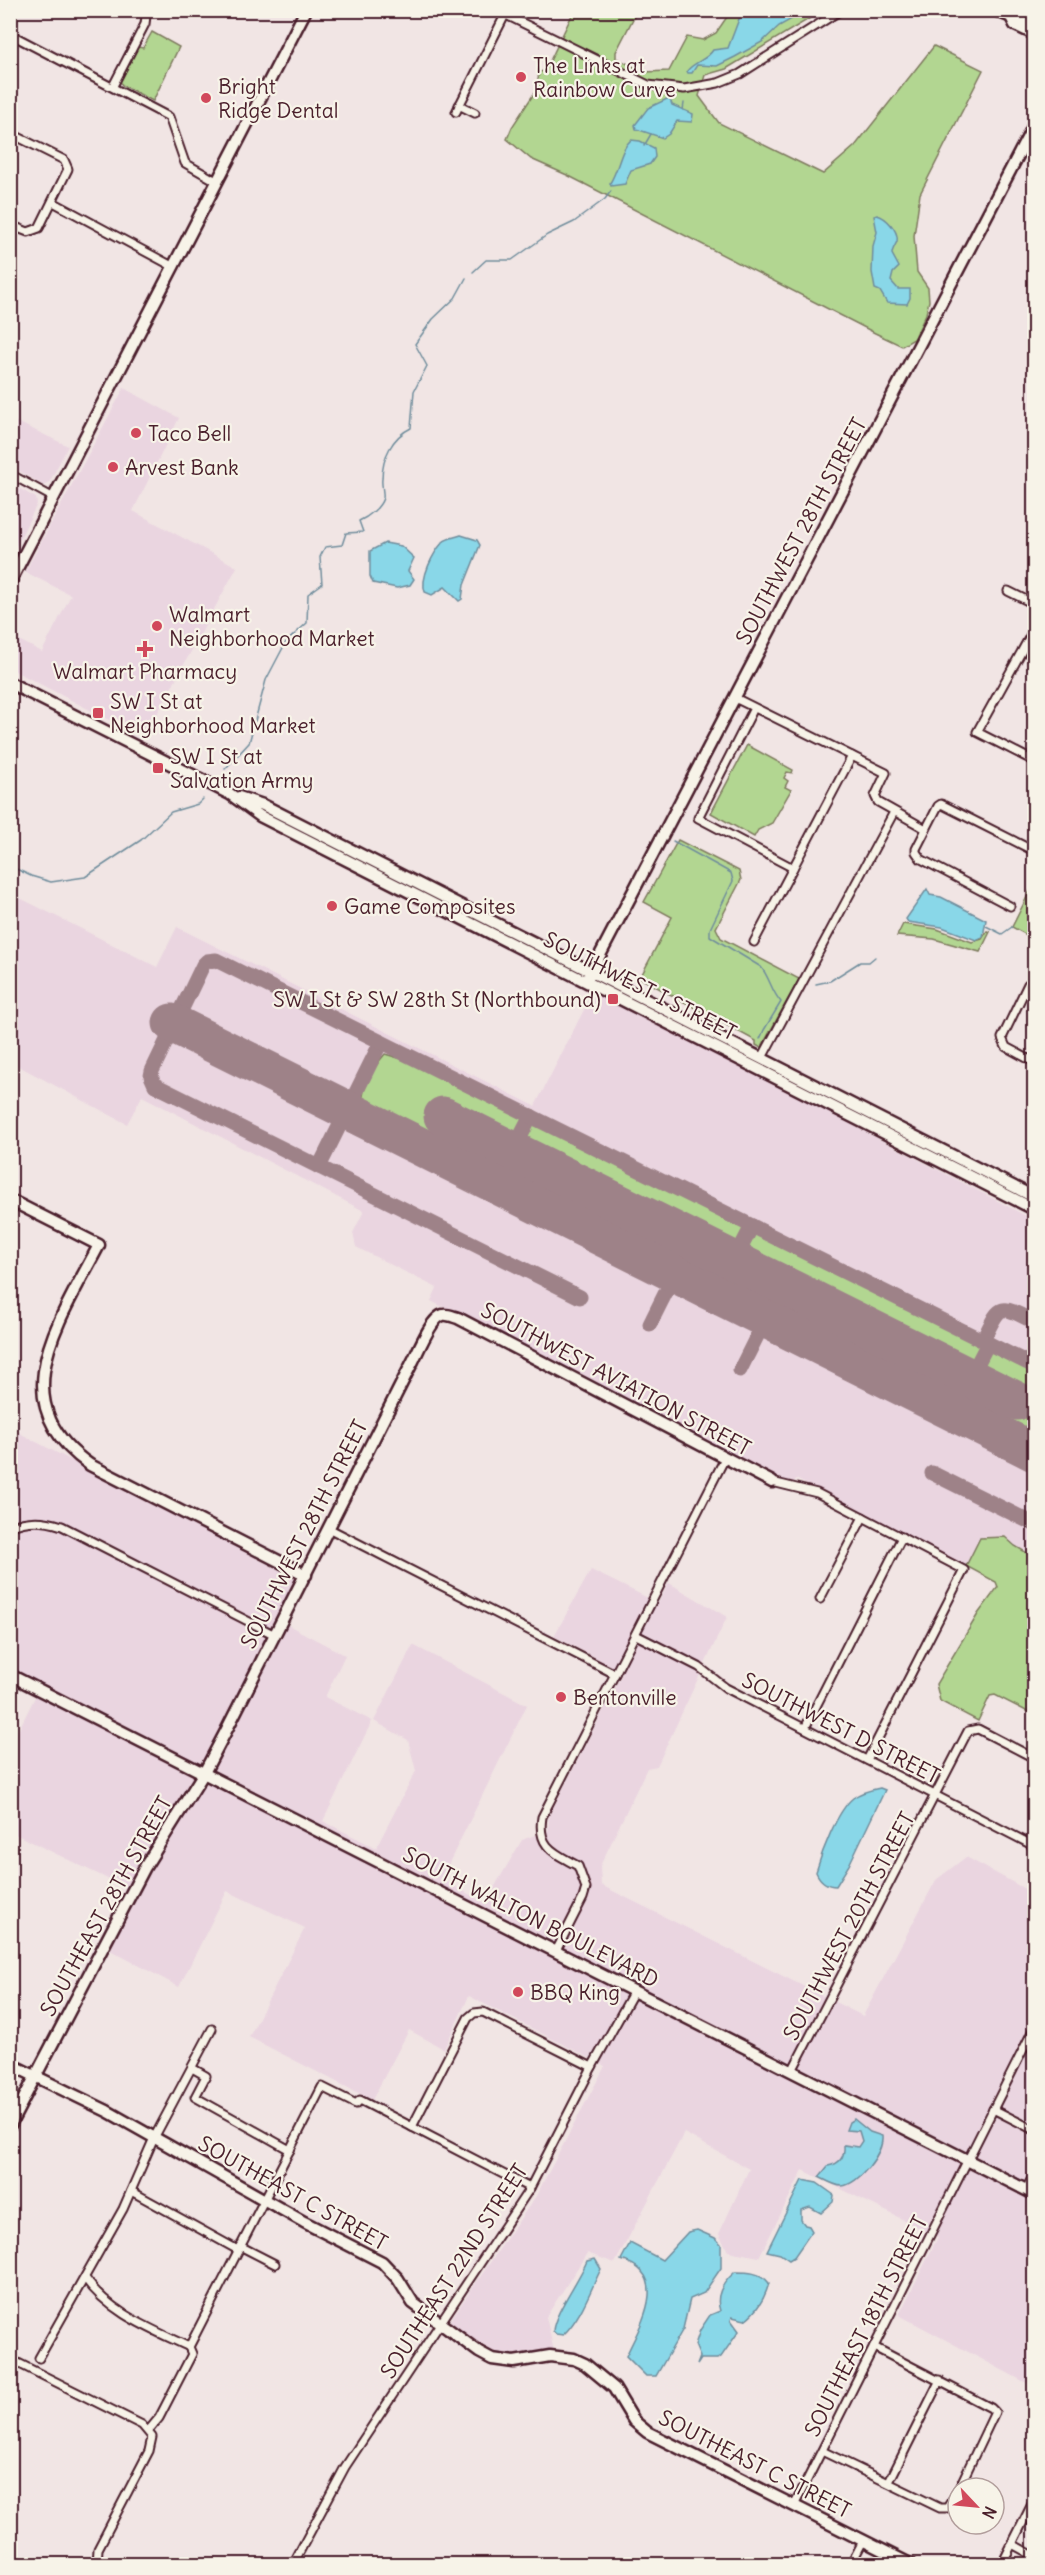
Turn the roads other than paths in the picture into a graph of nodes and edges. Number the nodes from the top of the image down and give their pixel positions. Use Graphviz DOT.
graph roads {
  1 [pos="143,10"];
  2 [pos="306,10"];
  3 [pos="496,10"];
  4 [pos="842,10"];
  5 [pos="995,10"];
  6 [pos="506,13"];
  7 [pos="1012,19"];
  8 [pos="1035,26"];
  9 [pos="10,34"];
  10 [pos="1035,34"];
  11 [pos="113,86"];
  12 [pos="476,113"];
  13 [pos="1035,125"];
  14 [pos="10,133"];
  15 [pos="218,182"];
  16 [pos="53,202"];
  17 [pos="11,226"];
  18 [pos="174,267"];
  19 [pos="10,474"];
  20 [pos="54,498"];
  21 [pos="10,582"];
  22 [pos="1008,591"];
  23 [pos="1035,604"];
  24 [pos="1035,629"];
  25 [pos="10,683"];
  26 [pos="735,698"];
  27 [pos="754,708"];
  28 [pos="852,756"];
  29 [pos="1035,761"];
  30 [pos="894,812"];
  31 [pos="926,829"];
  32 [pos="1035,851"];
  33 [pos="793,868"];
  34 [pos="1010,906"];
  35 [pos="754,942"];
  36 [pos="589,976"];
  37 [pos="1035,980"];
  38 [pos="762,1058"];
  39 [pos="1035,1062"];
  40 [pos="1035,1197"];
  41 [pos="10,1200"];
  42 [pos="1035,1209"];
  43 [pos="440,1316"];
  44 [pos="725,1458"];
  45 [pos="772,1482"];
  46 [pos="863,1517"];
  47 [pos="10,1527"];
  48 [pos="330,1529"];
  49 [pos="902,1537"];
  50 [pos="306,1575"];
  51 [pos="820,1599"];
  52 [pos="275,1635"];
  53 [pos="636,1635"];
  54 [pos="615,1674"];
  55 [pos="10,1675"];
  56 [pos="805,1728"];
  57 [pos="1035,1758"];
  58 [pos="867,1760"];
  59 [pos="205,1771"];
  60 [pos="936,1795"];
  61 [pos="1035,1846"];
  62 [pos="556,1951"];
  63 [pos="634,1991"];
  64 [pos="1035,2028"];
  65 [pos="212,2029"];
  66 [pos="10,2064"];
  67 [pos="592,2067"];
  68 [pos="192,2068"];
  69 [pos="792,2071"];
  70 [pos="35,2077"];
  71 [pos="993,2109"];
  72 [pos="10,2125"];
  73 [pos="412,2127"];
  74 [pos="1035,2130"];
  75 [pos="154,2138"];
  76 [pos="290,2150"];
  77 [pos="967,2160"];
  78 [pos="1035,2174"];
  79 [pos="530,2188"];
  80 [pos="131,2191"];
  81 [pos="1030,2192"];
  82 [pos="264,2200"];
  83 [pos="239,2248"];
  84 [pos="275,2264"];
  85 [pos="85,2278"];
  86 [pos="440,2325"];
  87 [pos="189,2346"];
  88 [pos="874,2347"];
  89 [pos="39,2358"];
  90 [pos="10,2359"];
  91 [pos="940,2380"];
  92 [pos="150,2434"];
  93 [pos="822,2451"];
  94 [pos="966,2476"];
  95 [pos="889,2482"];
  96 [pos="1035,2500"];
  97 [pos="794,2506"];
  98 [pos="946,2508"];
  99 [pos="863,2541"];
  100 [pos="1012,2544"];
  101 [pos="1035,2556"];
  102 [pos="296,2563"];
  103 [pos="98,2565"];
  104 [pos="850,2565"];
  105 [pos="910,2565"];
  106 [pos="1002,2565"];
  1 -- 11 [label="street"];
  2 -- 15 [label="main road"];
  3 -- 6 [label="street"];
  4 -- 6 [label="street"];
  5 -- 7 [label="main road"];
  6 -- 12 [label="street"];
  7 -- 8 [label="main road"];
  7 -- 10 [label="main road"];
  9 -- 11 [label="street"];
  11 -- 15 [label="street"];
  13 -- 26 [label="main road, SOUTHWEST 28TH STREET"];
  14 -- 16 [label="street"];
  15 -- 18 [label="main road"];
  16 -- 17 [label="street"];
  16 -- 18 [label="street"];
  18 -- 20 [label="main road"];
  19 -- 20 [label="street"];
  20 -- 21 [label="main road"];
  22 -- 23 [label="street"];
  24 -- 29 [label="street"];
  25 -- 36 [label="main road, SOUTHWEST I STREET"];
  26 -- 27 [label="street"];
  26 -- 36 [label="main road, SOUTHWEST 28TH STREET"];
  27 -- 28 [label="street"];
  27 -- 33 [label="street"];
  28 -- 30 [label="street"];
  28 -- 33 [label="street"];
  30 -- 31 [label="street"];
  30 -- 38 [label="street"];
  31 -- 32 [label="street"];
  31 -- 34 [label="street"];
  33 -- 35 [label="street"];
  36 -- 38 [label="main road, SOUTHWEST I STREET"];
  36 -- 42 [label="main road, SOUTHWEST I STREET"];
  37 -- 39 [label="street"];
  38 -- 40 [label="main road, SOUTHWEST I STREET"];
  41 -- 50 [label="main road"];
  43 -- 44 [label="main road, SOUTHWEST AVIATION STREET"];
  43 -- 48 [label="main road, SOUTHWEST 28TH STREET"];
  44 -- 45 [label="main road, SOUTHWEST AVIATION STREET"];
  44 -- 53 [label="street"];
  45 -- 46 [label="street"];
  46 -- 49 [label="street"];
  46 -- 51 [label="street"];
  47 -- 52 [label="street"];
  48 -- 50 [label="main road, SOUTHWEST 28TH STREET"];
  48 -- 54 [label="street"];
  49 -- 56 [label="street"];
  49 -- 58 [label="street"];
  50 -- 52 [label="main road, SOUTHWEST 28TH STREET"];
  52 -- 59 [label="main road, SOUTHWEST 28TH STREET"];
  53 -- 54 [label="street"];
  53 -- 56 [label="street, SOUTHWEST D STREET"];
  54 -- 62 [label="street"];
  55 -- 59 [label="main road, SOUTH WALTON BOULEVARD"];
  56 -- 58 [label="street, SOUTHWEST D STREET"];
  57 -- 60 [label="street, SOUTHWEST 20TH STREET"];
  58 -- 60 [label="street, SOUTHWEST D STREET"];
  59 -- 62 [label="main road, SOUTH WALTON BOULEVARD"];
  59 -- 70 [label="main road, SOUTHEAST 28TH STREET"];
  60 -- 61 [label="street, SOUTHWEST D STREET"];
  60 -- 69 [label="street, SOUTHWEST 20TH STREET"];
  62 -- 63 [label="main road, SOUTH WALTON BOULEVARD"];
  63 -- 67 [label="street, SOUTHEAST 22ND STREET"];
  63 -- 69 [label="main road, SOUTH WALTON BOULEVARD"];
  64 -- 71 [label="street, SOUTHEAST 18TH STREET"];
  65 -- 68 [label="street"];
  66 -- 70 [label="main road, SOUTHEAST C STREET"];
  67 -- 73 [label="street"];
  67 -- 79 [label="street, SOUTHEAST 22ND STREET"];
  68 -- 75 [label="street"];
  68 -- 76 [label="street"];
  69 -- 77 [label="main road, SOUTH WALTON BOULEVARD"];
  70 -- 72 [label="main road, SOUTHEAST 28TH STREET"];
  70 -- 75 [label="main road, SOUTHEAST C STREET"];
  71 -- 74 [label="street"];
  71 -- 77 [label="street, SOUTHEAST 18TH STREET"];
  73 -- 76 [label="street"];
  73 -- 79 [label="street"];
  75 -- 80 [label="street"];
  75 -- 82 [label="main road, SOUTHEAST C STREET"];
  76 -- 82 [label="street"];
  77 -- 81 [label="main road, SOUTH WALTON BOULEVARD"];
  77 -- 88 [label="street, SOUTHEAST 18TH STREET"];
  78 -- 81 [label="street"];
  79 -- 86 [label="street, SOUTHEAST 22ND STREET"];
  80 -- 83 [label="street"];
  80 -- 85 [label="street"];
  82 -- 83 [label="street"];
  82 -- 86 [label="main road, SOUTHEAST C STREET"];
  83 -- 84 [label="street"];
  83 -- 87 [label="street"];
  85 -- 87 [label="street"];
  85 -- 89 [label="street"];
  86 -- 97 [label="main road, SOUTHEAST C STREET"];
  86 -- 102 [label="street, SOUTHEAST 22ND STREET"];
  87 -- 92 [label="street"];
  88 -- 91 [label="street"];
  88 -- 93 [label="street, SOUTHEAST 18TH STREET"];
  90 -- 92 [label="street"];
  91 -- 94 [label="street"];
  91 -- 95 [label="street"];
  92 -- 103 [label="street"];
  93 -- 95 [label="street"];
  93 -- 97 [label="street, SOUTHEAST 18TH STREET"];
  95 -- 98 [label="street"];
  96 -- 100 [label="street"];
  97 -- 99 [label="main road, SOUTHEAST C STREET"];
  99 -- 104 [label="street"];
  99 -- 105 [label="main road, SOUTHEAST C STREET"];
  100 -- 101 [label="street"];
  100 -- 106 [label="street"];
}
